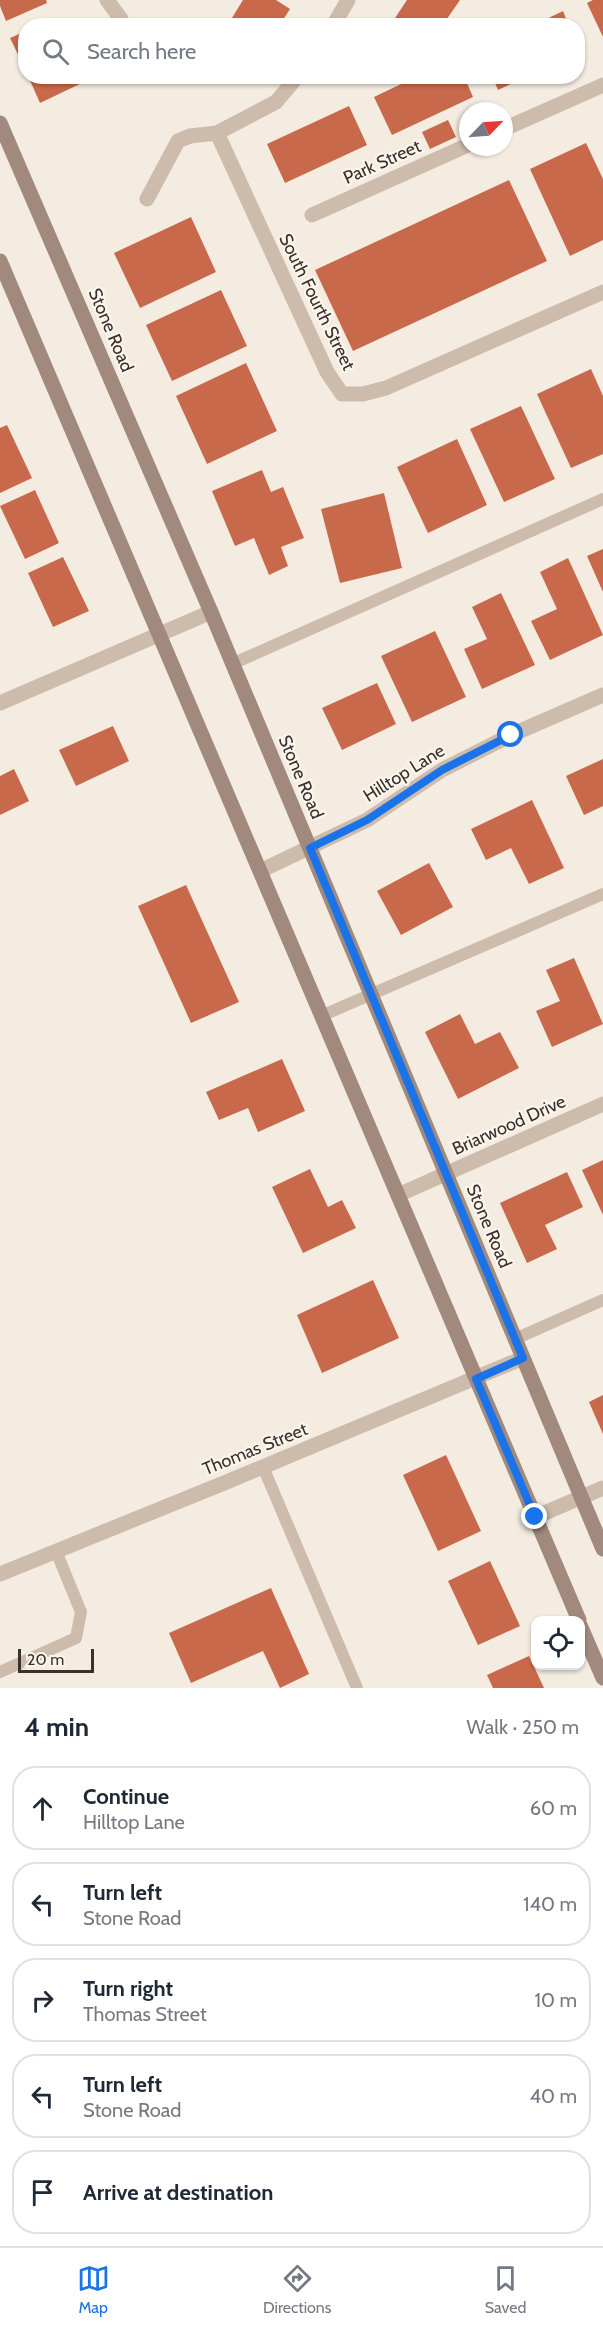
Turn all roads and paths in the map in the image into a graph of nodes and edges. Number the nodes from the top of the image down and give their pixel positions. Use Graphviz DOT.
graph roads {
  1 [pos="107,0"];
  2 [pos="348,0"];
  3 [pos="120,18"];
  4 [pos="338,18"];
  5 [pos="291,84"];
  6 [pos="603,85"];
  7 [pos="0,123"];
  8 [pos="513,125"];
  9 [pos="217,133"];
  10 [pos="459,149"];
  11 [pos="147,199"];
  12 [pos="312,215"];
  13 [pos="0,261"];
  14 [pos="603,291"];
  15 [pos="603,499"];
  16 [pos="211,612"];
  17 [pos="159,635"];
  18 [pos="232,664"];
  19 [pos="603,695"];
  20 [pos="0,703"];
  21 [pos="310,848"];
  22 [pos="260,871"];
  23 [pos="603,894"];
  24 [pos="371,994"];
  25 [pos="321,1016"];
  26 [pos="603,1104"];
  27 [pos="446,1174"];
  28 [pos="398,1195"];
  29 [pos="603,1300"];
  30 [pos="515,1339"];
  31 [pos="523,1358"];
  32 [pos="476,1379"];
  33 [pos="263,1467"];
  34 [pos="603,1488"];
  35 [pos="582,1497"];
  36 [pos="535,1517"];
  37 [pos="603,1549"];
  38 [pos="56,1551"];
  39 [pos="0,1574"];
  40 [pos="577,1616"];
  41 [pos="585,1637"];
  42 [pos="0,1672"];
  43 [pos="603,1678"];
  44 [pos="357,1688"];
  1 -- 3 [label="street"];
  2 -- 4 [label="street"];
  5 -- 9 [label="street"];
  6 -- 8 [label="street"];
  7 -- 16 [label="main road, Stone Road"];
  9 -- 11 [label="street"];
  9 -- 14 [label="street, South Fourth Street"];
  10 -- 12 [label="street, Park Street"];
  13 -- 17 [label="main road"];
  15 -- 18 [label="lane"];
  16 -- 17 [label="street"];
  16 -- 18 [label="main road, Stone Road"];
  17 -- 20 [label="street"];
  17 -- 22 [label="main road"];
  18 -- 21 [label="main road, Stone Road"];
  19 -- 21 [label="street, Hilltop Lane"];
  21 -- 22 [label="street, Hilltop Lane"];
  21 -- 24 [label="main road, Stone Road"];
  22 -- 25 [label="main road"];
  23 -- 24 [label="lane"];
  24 -- 25 [label="lane"];
  24 -- 27 [label="main road, Stone Road"];
  25 -- 28 [label="main road"];
  26 -- 27 [label="street, Briarwood Drive"];
  27 -- 28 [label="street, Briarwood Drive"];
  27 -- 30 [label="main road, Stone Road"];
  28 -- 32 [label="main road"];
  29 -- 30 [label="lane"];
  30 -- 31 [label="main road, Stone Road"];
  31 -- 32 [label="street, Thomas Street"];
  31 -- 35 [label="main road, Stone Road"];
  32 -- 33 [label="street, Thomas Street"];
  32 -- 36 [label="main road"];
  33 -- 38 [label="street, Thomas Street"];
  33 -- 44 [label="lane"];
  34 -- 35 [label="street"];
  35 -- 36 [label="street"];
  35 -- 37 [label="main road, Stone Road"];
  36 -- 40 [label="main road"];
  38 -- 39 [label="street, Thomas Street"];
  38 -- 42 [label="lane"];
  41 -- 43 [label="main road"];
}
